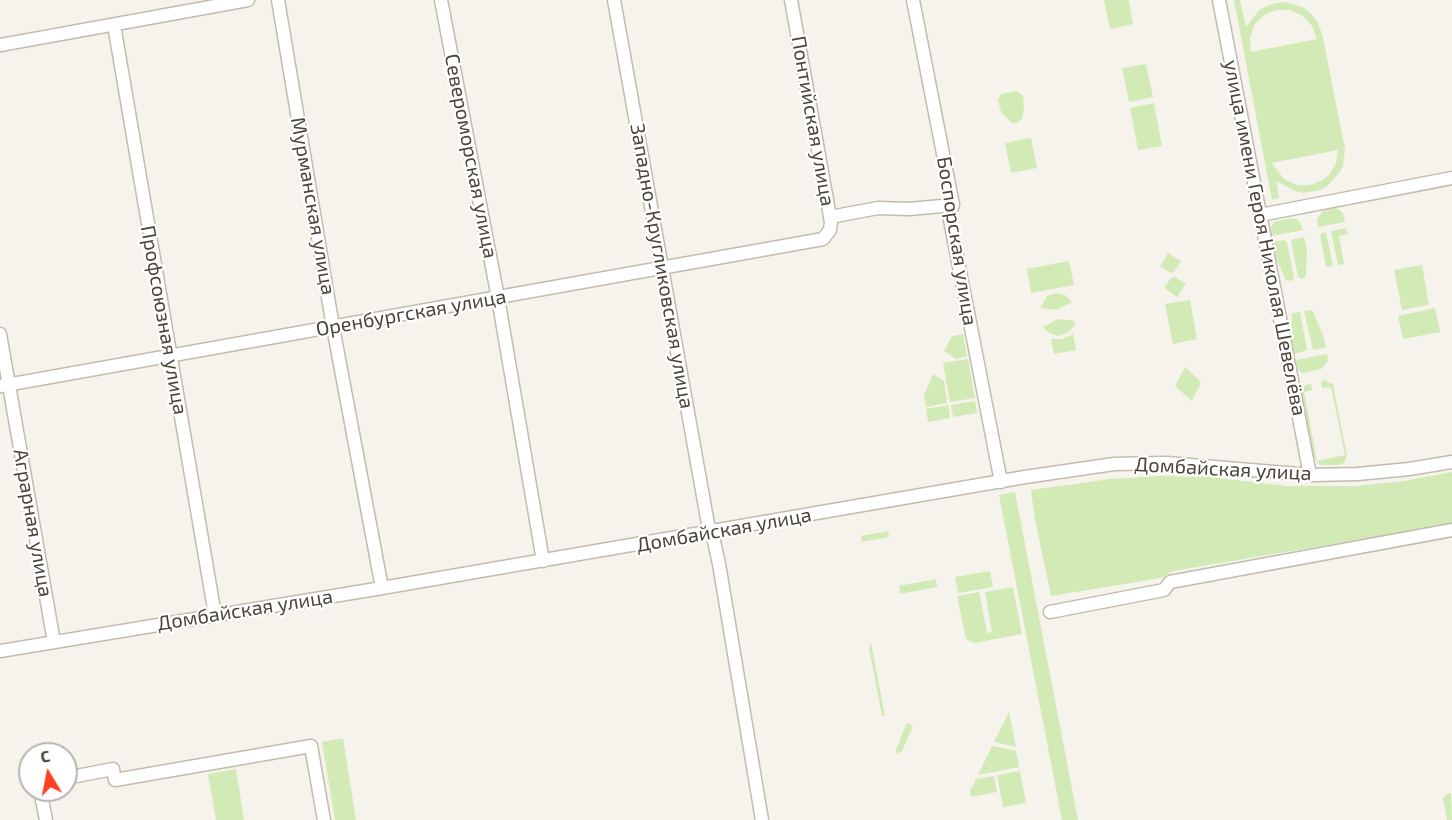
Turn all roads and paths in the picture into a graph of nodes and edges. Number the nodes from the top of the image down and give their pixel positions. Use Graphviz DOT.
graph roads {
  1 [pos="248,0"];
  2 [pos="278,0"];
  3 [pos="441,0"];
  4 [pos="614,0"];
  5 [pos="791,0"];
  6 [pos="913,0"];
  7 [pos="1219,0"];
  8 [pos="114,25"];
  9 [pos="0,45"];
  10 [pos="1452,178"];
  11 [pos="953,205"];
  12 [pos="1260,215"];
  13 [pos="830,217"];
  14 [pos="823,239"];
  15 [pos="662,268"];
  16 [pos="498,298"];
  17 [pos="333,327"];
  18 [pos="0,334"];
  19 [pos="170,356"];
  20 [pos="4,386"];
  21 [pos="1452,462"];
  22 [pos="1310,475"];
  23 [pos="1001,482"];
  24 [pos="1452,530"];
  25 [pos="712,532"];
  26 [pos="543,561"];
  27 [pos="382,588"];
  28 [pos="1050,612"];
  29 [pos="215,615"];
  30 [pos="54,642"];
  31 [pos="0,651"];
  32 [pos="78,776"];
  33 [pos="42,802"];
  34 [pos="46,820"];
  35 [pos="324,820"];
  36 [pos="762,820"];
  1 -- 8 [label="street"];
  2 -- 17 [label="street, Мурманская улица"];
  3 -- 16 [label="street, Североморская улица"];
  4 -- 15 [label="street, Западно-Кругликовская улица"];
  5 -- 13 [label="street, Понтийская улица"];
  6 -- 11 [label="street, Боспорская улица"];
  7 -- 12 [label="street, улица имени Героя Николая Шевелёва"];
  8 -- 9 [label="street"];
  8 -- 19 [label="street, Профсоюзная улица"];
  10 -- 12 [label="street"];
  11 -- 13 [label="street"];
  11 -- 23 [label="street, Боспорская улица"];
  12 -- 22 [label="street, улица имени Героя Николая Шевелёва"];
  13 -- 14 [label="street, Понтийская улица"];
  14 -- 15 [label="street, Оренбургская улица"];
  15 -- 16 [label="street, Оренбургская улица"];
  15 -- 25 [label="street, Западно-Кругликовская улица"];
  16 -- 17 [label="street, Оренбургская улица"];
  16 -- 26 [label="street, Североморская улица"];
  17 -- 19 [label="street, Оренбургская улица"];
  17 -- 27 [label="street, Мурманская улица"];
  18 -- 20 [label="street, Аграрная улица"];
  19 -- 20 [label="street, Оренбургская улица"];
  19 -- 29 [label="street, Профсоюзная улица"];
  20 -- 30 [label="street, Аграрная улица"];
  21 -- 22 [label="street, Домбайская улица"];
  22 -- 23 [label="street, Домбайская улица"];
  23 -- 25 [label="street, Домбайская улица"];
  24 -- 28 [label="street"];
  25 -- 26 [label="street, Домбайская улица"];
  25 -- 36 [label="street, Западно-Кругликовская улица"];
  26 -- 27 [label="street, Домбайская улица"];
  27 -- 29 [label="street, Домбайская улица"];
  29 -- 30 [label="street, Домбайская улица"];
  30 -- 31 [label="street, Домбайская улица"];
  32 -- 35 [label="street"];
  33 -- 34 [label="street"];
}
